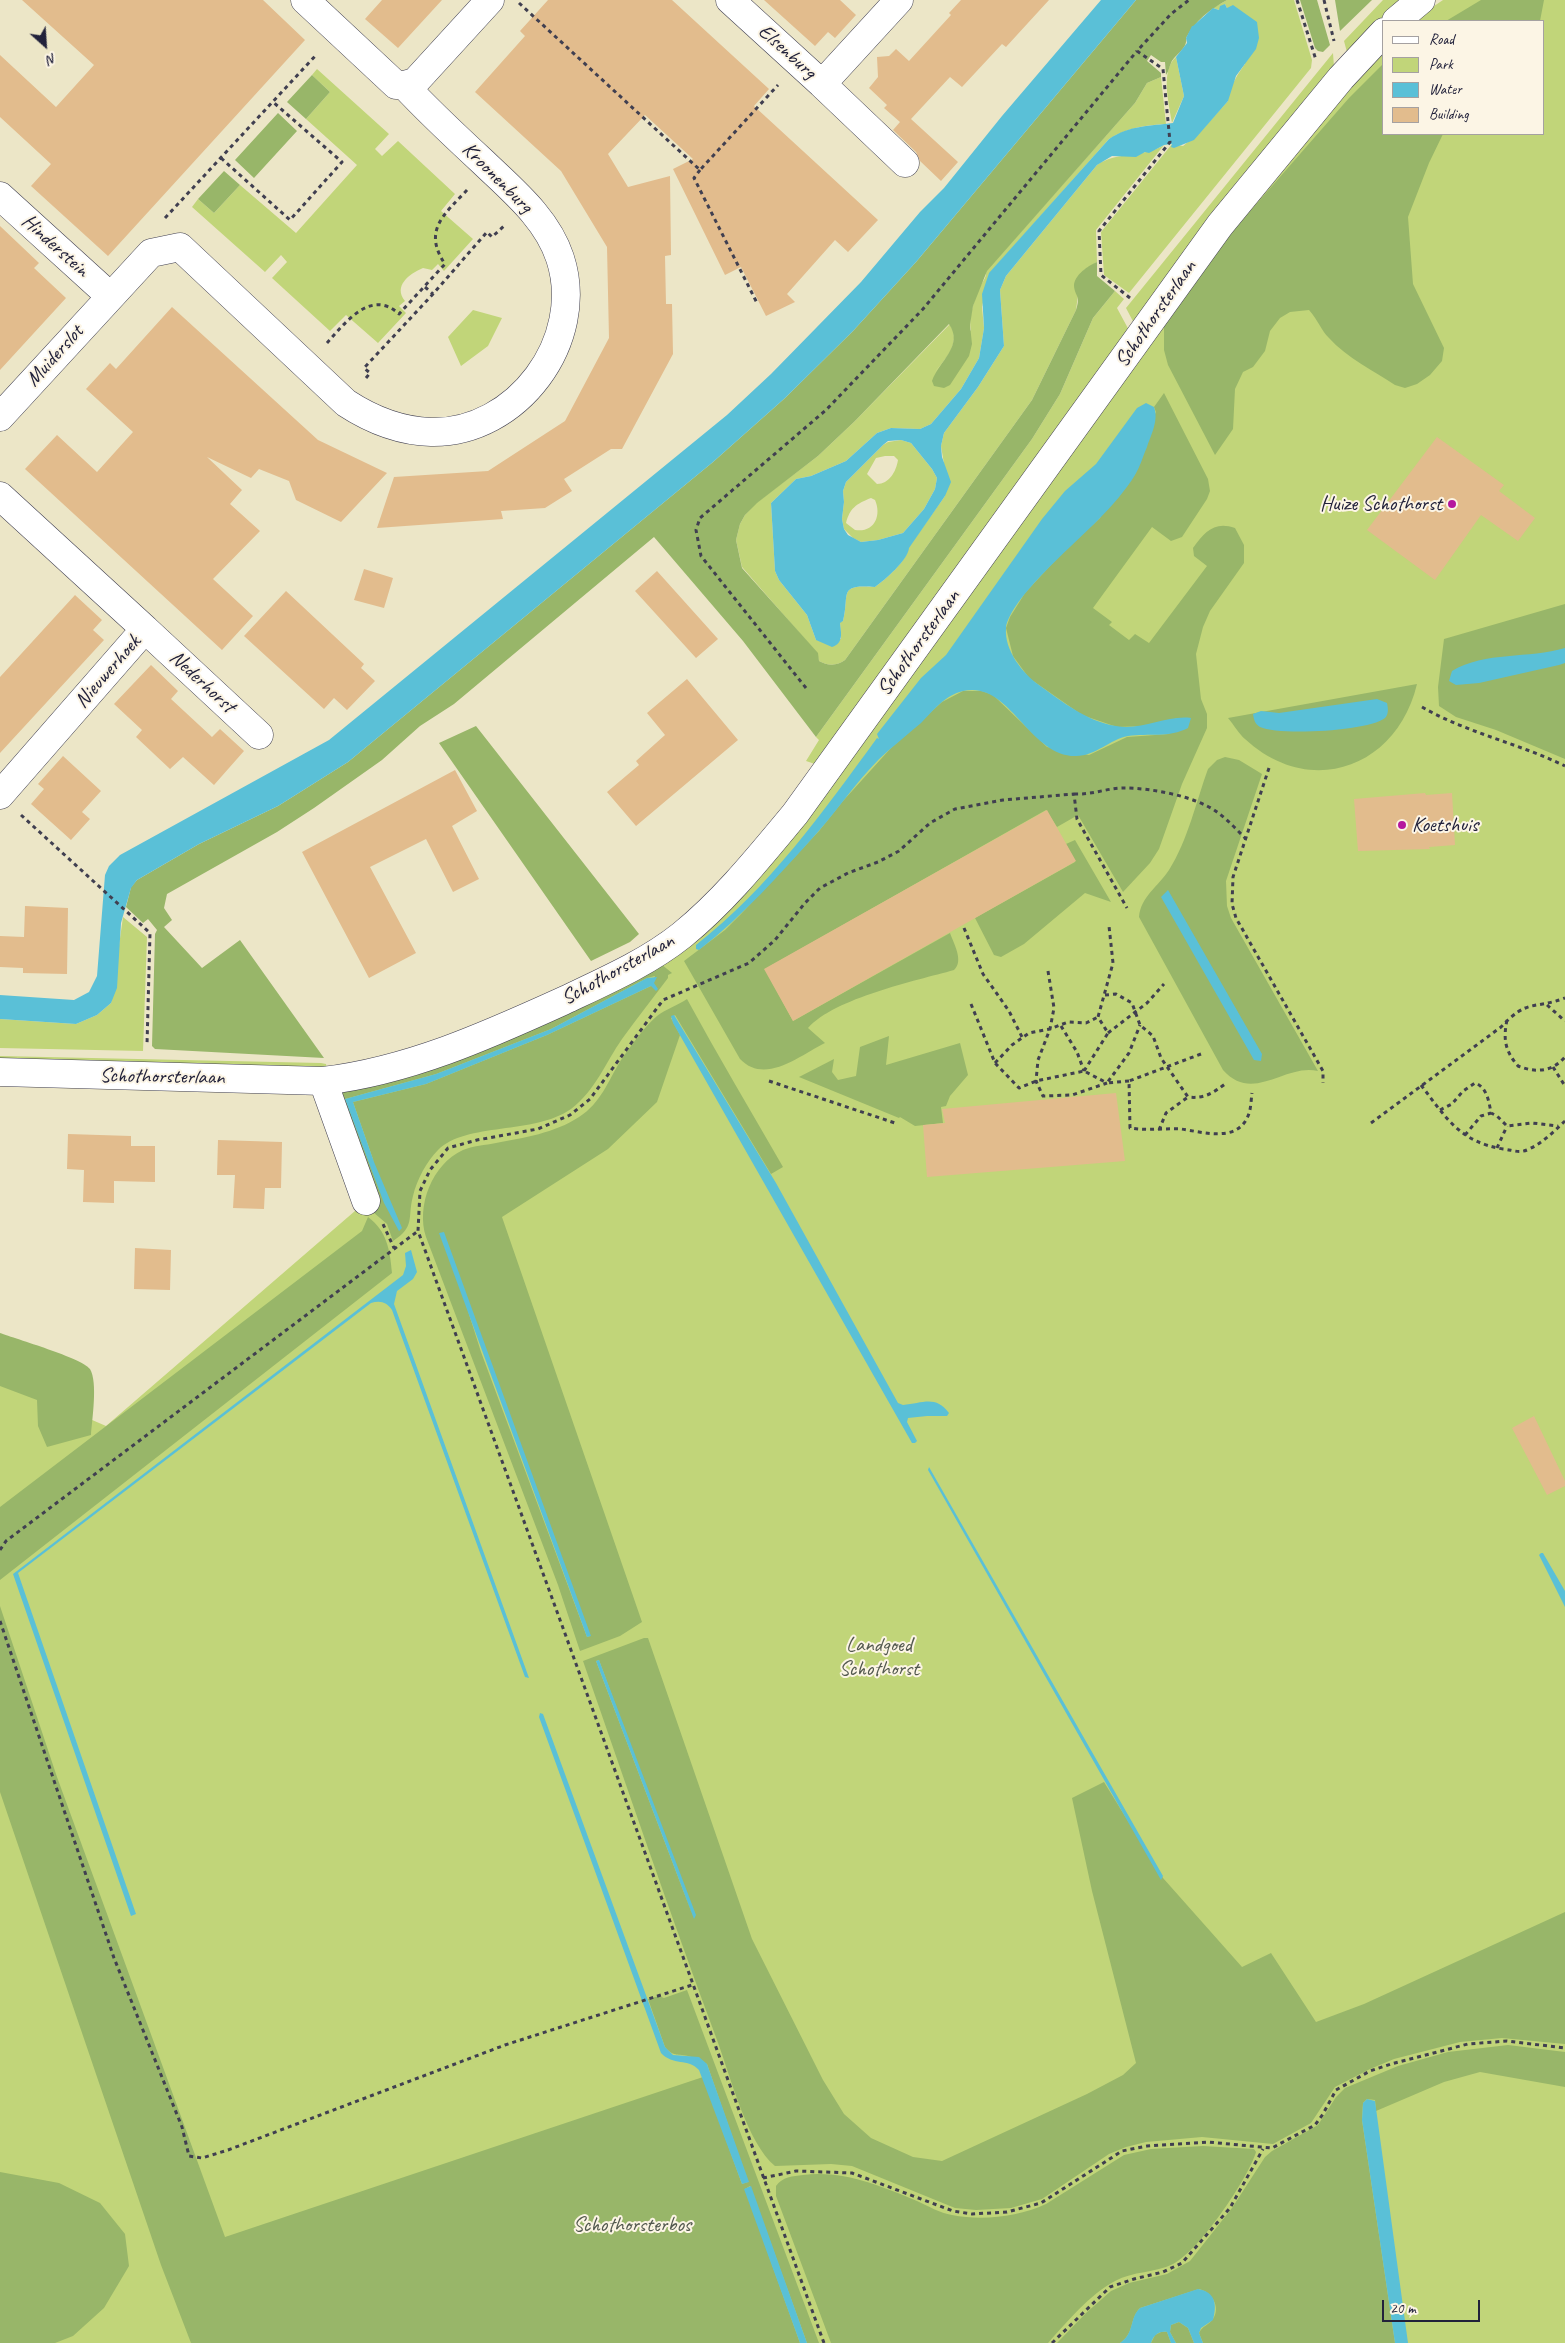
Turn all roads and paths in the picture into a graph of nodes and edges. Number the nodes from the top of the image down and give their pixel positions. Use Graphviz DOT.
graph roads {
  1 [pos="305,0"];
  2 [pos="490,0"];
  3 [pos="516,0"];
  4 [pos="730,0"];
  5 [pos="899,0"];
  6 [pos="1190,0"];
  7 [pos="1297,0"];
  8 [pos="1421,0"];
  9 [pos="1397,20"];
  10 [pos="338,31"];
  11 [pos="1382,34"];
  12 [pos="1137,51"];
  13 [pos="798,63"];
  14 [pos="1318,65"];
  15 [pos="822,84"];
  16 [pos="404,85"];
  17 [pos="273,102"];
  18 [pos="221,158"];
  19 [pos="905,163"];
  20 [pos="488,167"];
  21 [pos="700,170"];
  22 [pos="0,196"];
  23 [pos="527,204"];
  24 [pos="163,249"];
  25 [pos="425,287"];
  26 [pos="433,294"];
  27 [pos="110,296"];
  28 [pos="1130,298"];
  29 [pos="757,304"];
  30 [pos="306,365"];
  31 [pos="346,403"];
  32 [pos="0,417"];
  33 [pos="0,496"];
  34 [pos="145,629"];
  35 [pos="806,688"];
  36 [pos="1422,708"];
  37 [pos="259,735"];
  38 [pos="1565,766"];
  39 [pos="1269,768"];
  40 [pos="1074,794"];
  41 [pos="7,802"];
  42 [pos="1246,838"];
  43 [pos="1127,908"];
  44 [pos="1109,926"];
  45 [pos="964,928"];
  46 [pos="1048,972"];
  47 [pos="1164,984"];
  48 [pos="1105,995"];
  49 [pos="1565,998"];
  50 [pos="970,1004"];
  51 [pos="1546,1005"];
  52 [pos="1135,1012"];
  53 [pos="1098,1017"];
  54 [pos="1508,1020"];
  55 [pos="1565,1020"];
  56 [pos="1140,1025"];
  57 [pos="1061,1026"];
  58 [pos="1050,1029"];
  59 [pos="1108,1033"];
  60 [pos="1022,1037"];
  61 [pos="1201,1054"];
  62 [pos="1565,1057"];
  63 [pos="995,1062"];
  64 [pos="1167,1067"];
  65 [pos="1553,1067"];
  66 [pos="0,1072"];
  67 [pos="1084,1072"];
  68 [pos="147,1076"];
  69 [pos="323,1081"];
  70 [pos="769,1081"];
  71 [pos="1036,1081"];
  72 [pos="1129,1081"];
  73 [pos="1107,1083"];
  74 [pos="1323,1083"];
  75 [pos="1225,1084"];
  76 [pos="1421,1085"];
  77 [pos="1565,1086"];
  78 [pos="1252,1093"];
  79 [pos="1188,1097"];
  80 [pos="1440,1110"];
  81 [pos="1491,1113"];
  82 [pos="1565,1121"];
  83 [pos="895,1123"];
  84 [pos="1370,1123"];
  85 [pos="1508,1126"];
  86 [pos="1559,1126"];
  87 [pos="1159,1130"];
  88 [pos="1465,1135"];
  89 [pos="1497,1148"];
  90 [pos="366,1201"];
  91 [pos="418,1231"];
  92 [pos="0,1550"];
  93 [pos="0,1621"];
  94 [pos="692,1984"];
  95 [pos="1565,2048"];
  96 [pos="1263,2149"];
  97 [pos="763,2178"];
  98 [pos="824,2343"];
  99 [pos="1052,2343"];
  1 -- 10 [label="street, Kroonenburg"];
  2 -- 16 [label="street"];
  3 -- 21 [label="path"];
  4 -- 13 [label="street, Elsenburg"];
  5 -- 15 [label="street, Elsenburg"];
  6 -- 12 [label="path"];
  7 -- 14 [label="path"];
  8 -- 9 [label="street"];
  10 -- 16 [label="street, Kroonenburg"];
  10 -- 17 [label="path"];
  11 -- 69 [label="street, Schothorsterlaan"];
  12 -- 28 [label="path"];
  12 -- 35 [label="path"];
  13 -- 15 [label="street, Elsenburg"];
  13 -- 21 [label="path"];
  15 -- 19 [label="street, Elsenburg"];
  16 -- 20 [label="street, Kroonenburg"];
  17 -- 18 [label="path"];
  17 -- 18 [label="path"];
  18 -- 24 [label="path"];
  20 -- 23 [label="street, Kroonenburg"];
  20 -- 25 [label="path"];
  21 -- 29 [label="path"];
  22 -- 27 [label="street, Hinderstein"];
  23 -- 26 [label="path"];
  23 -- 31 [label="street, Kroonenburg"];
  24 -- 27 [label="street"];
  24 -- 30 [label="street, Kroonenburg"];
  25 -- 26 [label="path"];
  25 -- 30 [label="path"];
  26 -- 31 [label="path"];
  27 -- 32 [label="street, Muiderslot"];
  30 -- 31 [label="street, Kroonenburg"];
  33 -- 34 [label="street, Nieuwerhoek"];
  34 -- 37 [label="street, Nederhorst"];
  34 -- 41 [label="street, Nieuwerhoek"];
  36 -- 38 [label="path"];
  39 -- 42 [label="path"];
  40 -- 42 [label="path"];
  40 -- 43 [label="path"];
  40 -- 91 [label="path"];
  41 -- 68 [label="path"];
  42 -- 74 [label="path"];
  44 -- 48 [label="path"];
  45 -- 60 [label="path"];
  46 -- 58 [label="path"];
  47 -- 52 [label="path"];
  48 -- 52 [label="path"];
  48 -- 53 [label="path"];
  49 -- 51 [label="path"];
  50 -- 63 [label="path"];
  51 -- 54 [label="path"];
  51 -- 55 [label="path"];
  52 -- 56 [label="path"];
  52 -- 59 [label="path"];
  53 -- 57 [label="path"];
  53 -- 59 [label="path"];
  54 -- 65 [label="path"];
  54 -- 76 [label="path"];
  56 -- 64 [label="path"];
  56 -- 73 [label="path"];
  57 -- 58 [label="path"];
  57 -- 67 [label="path"];
  58 -- 60 [label="path"];
  58 -- 71 [label="path"];
  59 -- 67 [label="path"];
  60 -- 63 [label="path"];
  61 -- 64 [label="path"];
  62 -- 65 [label="path"];
  63 -- 71 [label="path"];
  64 -- 72 [label="path"];
  64 -- 79 [label="path"];
  65 -- 77 [label="path"];
  66 -- 68 [label="street, Schothorsterlaan"];
  67 -- 71 [label="path"];
  67 -- 73 [label="path"];
  68 -- 69 [label="street, Schothorsterlaan"];
  69 -- 90 [label="street"];
  70 -- 83 [label="path"];
  71 -- 73 [label="path"];
  72 -- 73 [label="path"];
  72 -- 87 [label="path"];
  75 -- 79 [label="path"];
  76 -- 80 [label="path"];
  76 -- 84 [label="path"];
  78 -- 87 [label="path"];
  79 -- 87 [label="path"];
  80 -- 81 [label="path"];
  80 -- 88 [label="path"];
  81 -- 85 [label="path"];
  81 -- 88 [label="path"];
  82 -- 86 [label="path"];
  85 -- 86 [label="path"];
  85 -- 89 [label="path"];
  86 -- 89 [label="path"];
  88 -- 89 [label="path"];
  91 -- 92 [label="path"];
  91 -- 94 [label="path"];
  93 -- 94 [label="path"];
  94 -- 97 [label="path"];
  95 -- 96 [label="path"];
  96 -- 97 [label="path"];
  96 -- 99 [label="path"];
  97 -- 98 [label="path"];
}
